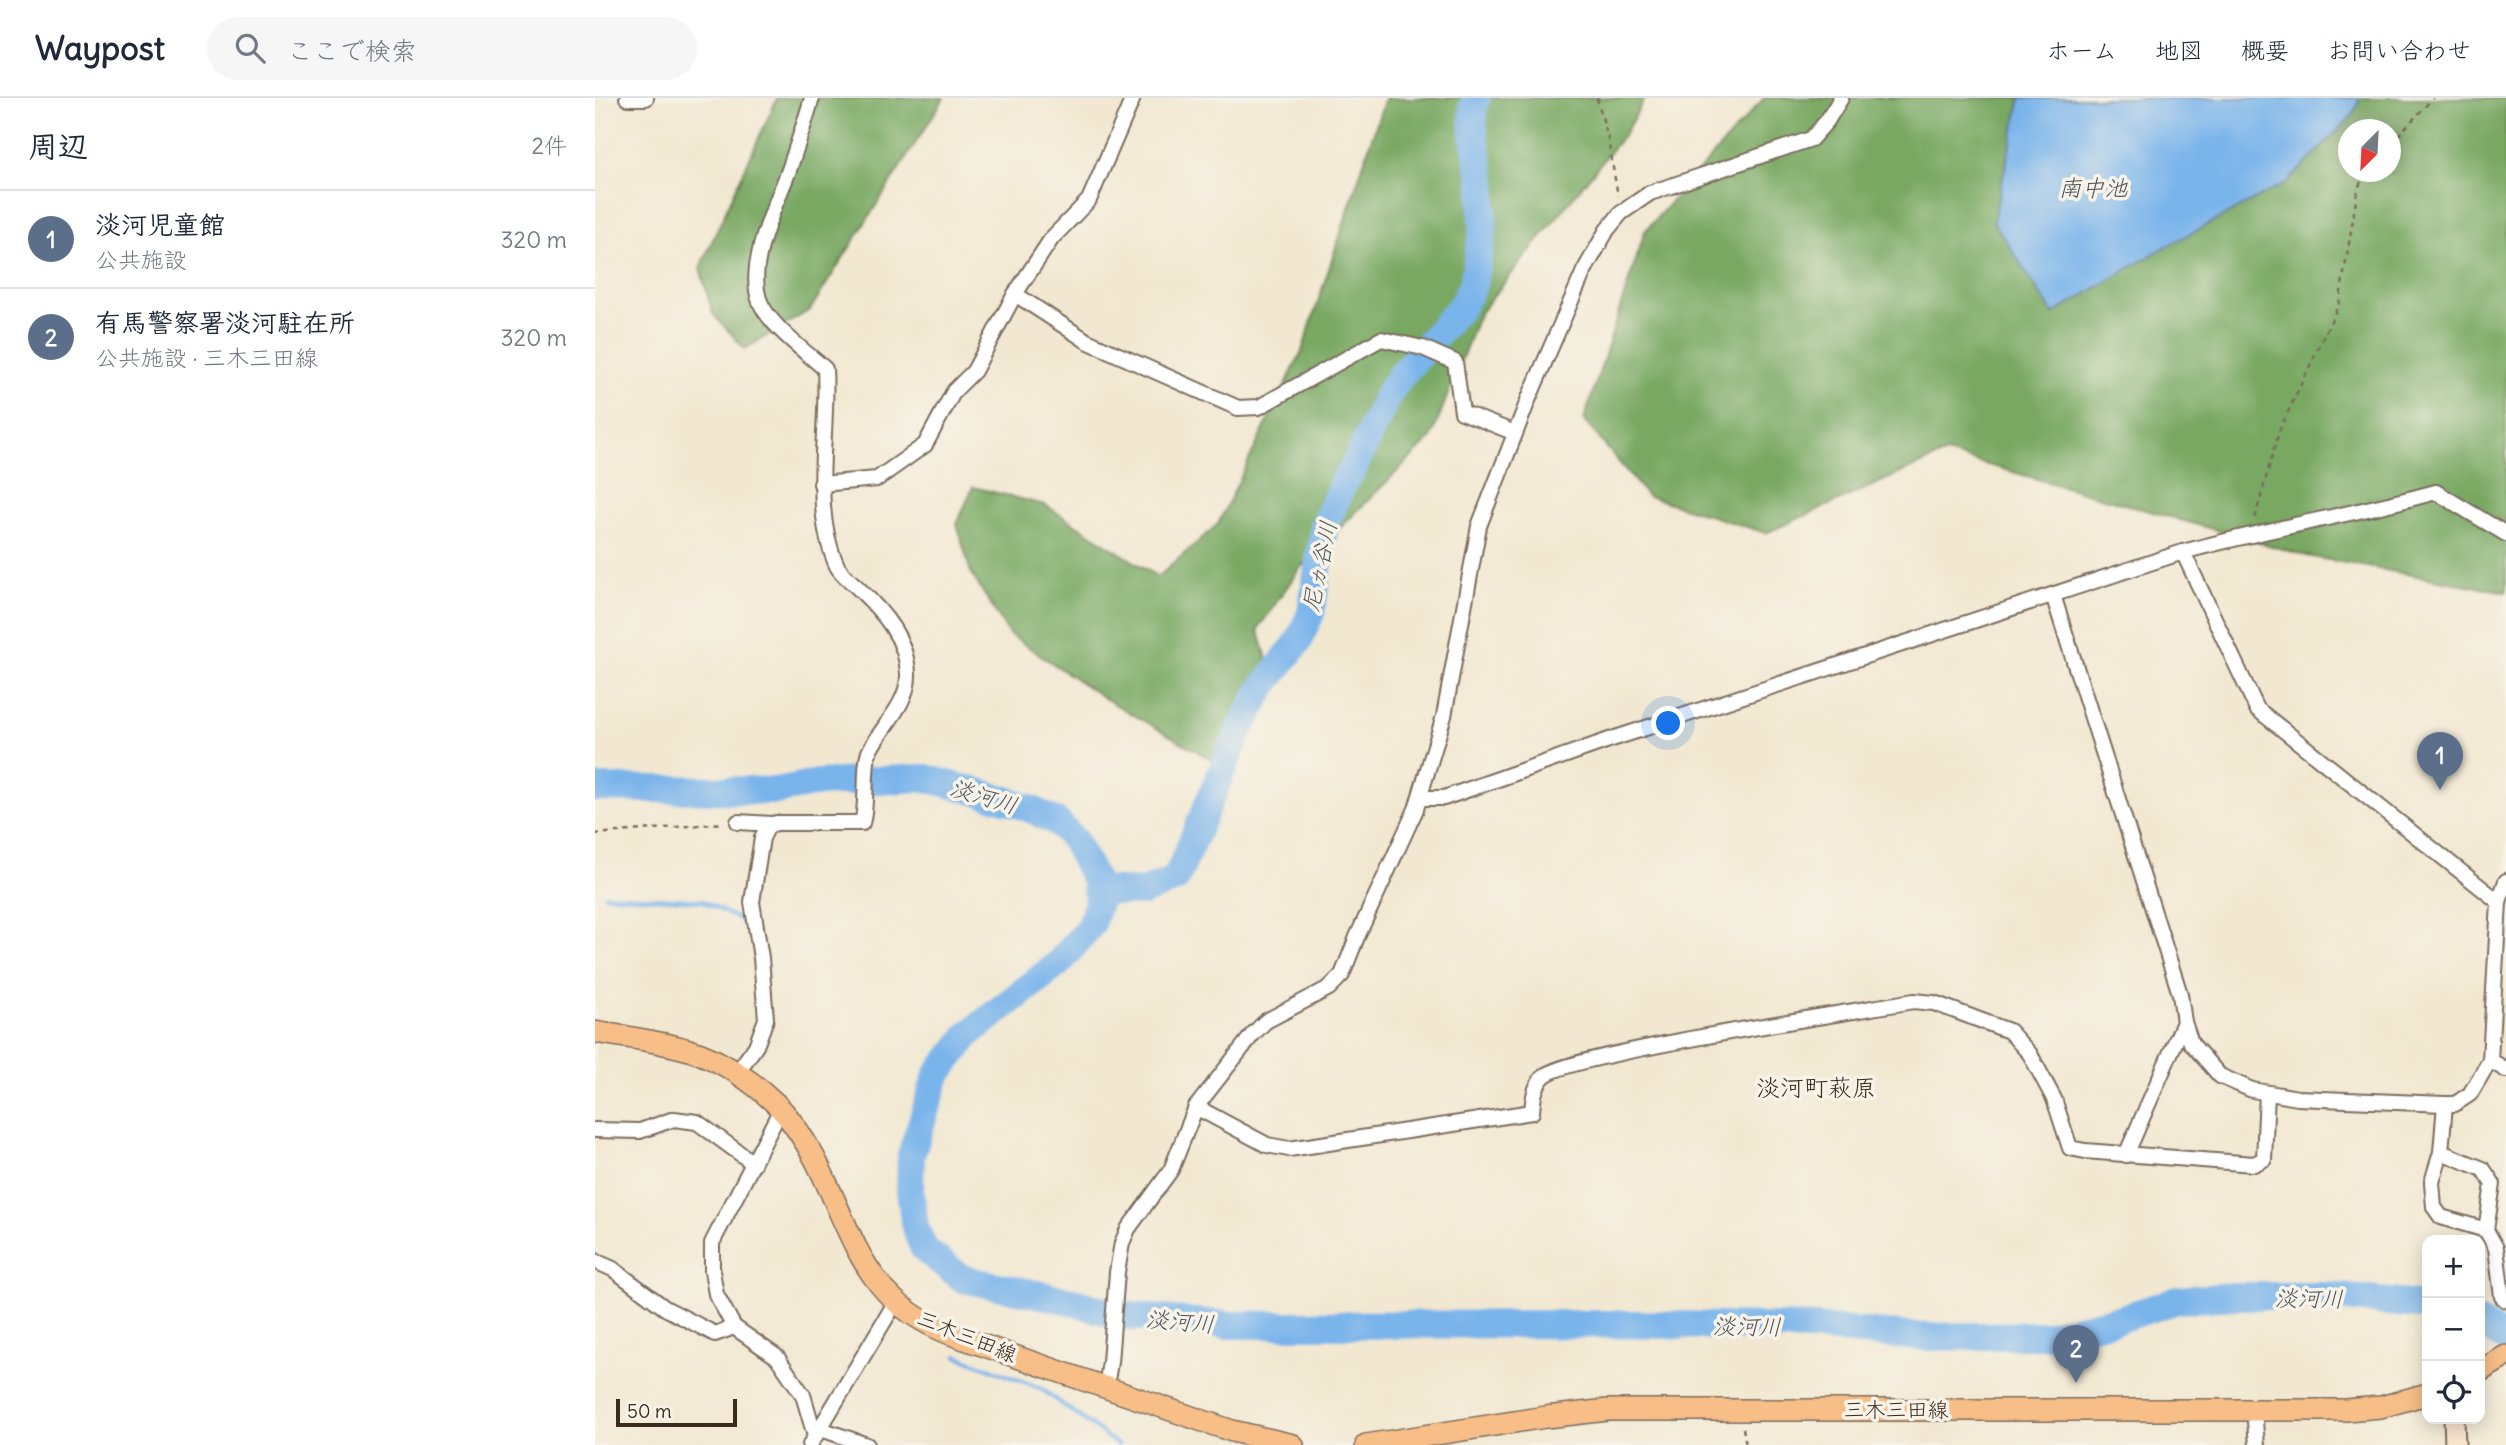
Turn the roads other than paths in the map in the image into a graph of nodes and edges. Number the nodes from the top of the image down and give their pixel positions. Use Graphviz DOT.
graph roads {
  1 [pos="627,98"];
  2 [pos="646,98"];
  3 [pos="812,98"];
  4 [pos="1133,98"];
  5 [pos="1840,98"];
  6 [pos="1015,294"];
  7 [pos="1515,433"];
  8 [pos="821,484"];
  9 [pos="2506,534"];
  10 [pos="2183,552"];
  11 [pos="2053,595"];
  12 [pos="1420,798"];
  13 [pos="738,822"];
  14 [pos="764,823"];
  15 [pos="2506,881"];
  16 [pos="2499,902"];
  17 [pos="2184,1022"];
  18 [pos="595,1032"];
  19 [pos="2490,1060"];
  20 [pos="2506,1070"];
  21 [pos="732,1071"];
  22 [pos="2267,1093"];
  23 [pos="2445,1104"];
  24 [pos="1196,1107"];
  25 [pos="781,1110"];
  26 [pos="595,1130"];
  27 [pos="2441,1153"];
  28 [pos="2126,1155"];
  29 [pos="753,1163"];
  30 [pos="2486,1230"];
  31 [pos="595,1261"];
  32 [pos="2506,1300"];
  33 [pos="895,1303"];
  34 [pos="734,1327"];
  35 [pos="2506,1356"];
  36 [pos="2485,1368"];
  37 [pos="1105,1388"];
  38 [pos="2422,1395"];
  39 [pos="2254,1410"];
  40 [pos="2454,1424"];
  41 [pos="815,1437"];
  42 [pos="1242,1440"];
  43 [pos="867,1445"];
  44 [pos="1293,1445"];
  45 [pos="1366,1445"];
  46 [pos="2257,1445"];
  47 [pos="2455,1445"];
  1 -- 2 [label="street"];
  3 -- 8 [label="street"];
  4 -- 6 [label="street"];
  5 -- 7 [label="street"];
  6 -- 7 [label="street"];
  6 -- 8 [label="street"];
  7 -- 12 [label="street"];
  8 -- 14 [label="street"];
  9 -- 10 [label="street"];
  10 -- 11 [label="street"];
  10 -- 16 [label="street"];
  11 -- 12 [label="street"];
  11 -- 17 [label="street"];
  12 -- 24 [label="street"];
  13 -- 14 [label="street"];
  14 -- 21 [label="street"];
  15 -- 16 [label="street"];
  16 -- 19 [label="street"];
  17 -- 22 [label="street"];
  17 -- 28 [label="street"];
  18 -- 21 [label="main road, 三木三田線"];
  19 -- 20 [label="street"];
  19 -- 23 [label="street"];
  21 -- 25 [label="main road, 三木三田線"];
  22 -- 23 [label="street"];
  22 -- 28 [label="street"];
  23 -- 27 [label="street"];
  24 -- 28 [label="street"];
  24 -- 37 [label="street"];
  25 -- 29 [label="street"];
  25 -- 33 [label="main road, 三木三田線"];
  26 -- 29 [label="street"];
  27 -- 30 [label="street"];
  27 -- 30 [label="street"];
  29 -- 34 [label="street"];
  30 -- 32 [label="street"];
  31 -- 34 [label="street"];
  33 -- 37 [label="main road, 三木三田線"];
  33 -- 41 [label="street"];
  34 -- 41 [label="street"];
  35 -- 36 [label="main road"];
  37 -- 42 [label="main road, 三木三田線"];
  38 -- 39 [label="main road, 三木三田線"];
  39 -- 45 [label="main road, 三木三田線"];
  39 -- 46 [label="street"];
  40 -- 47 [label="street"];
  41 -- 43 [label="street"];
  42 -- 44 [label="main road, 三木三田線"];
}
